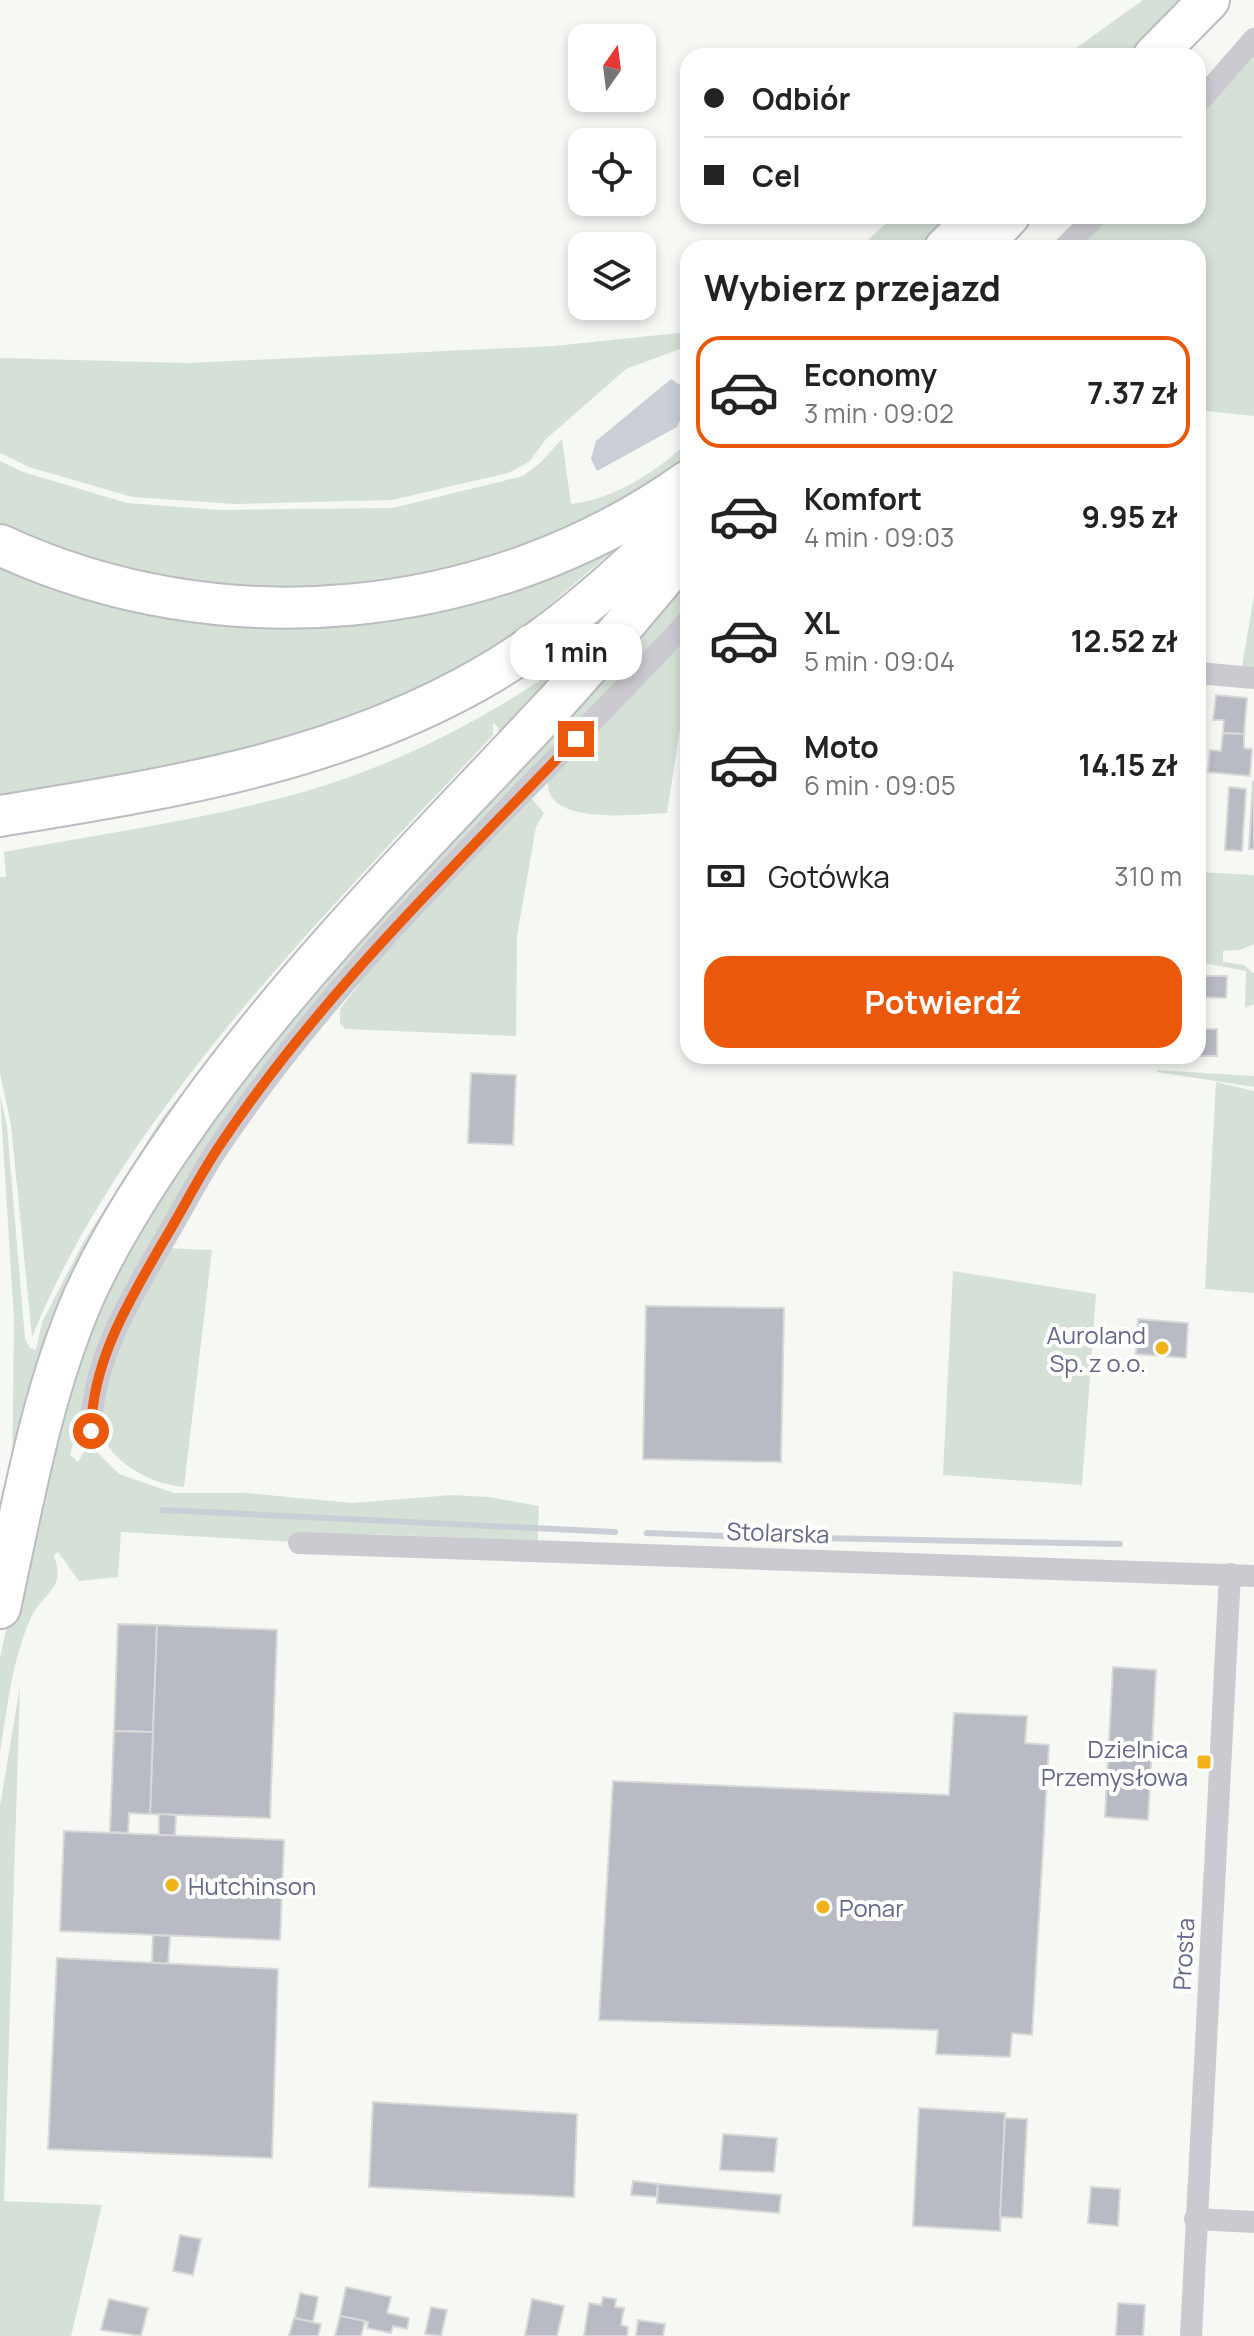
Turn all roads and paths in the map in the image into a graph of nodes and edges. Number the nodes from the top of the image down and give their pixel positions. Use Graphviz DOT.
graph roads {
  1 [pos="1209,0"];
  2 [pos="1162,48"];
  3 [pos="1250,51"];
  4 [pos="1206,95"];
  5 [pos="970,224"];
  6 [pos="1001,224"];
  7 [pos="1088,224"];
  8 [pos="953,240"];
  9 [pos="986,240"];
  10 [pos="1072,240"];
  11 [pos="680,486"];
  12 [pos="680,517"];
  13 [pos="0,545"];
  14 [pos="680,553"];
  15 [pos="680,555"];
  16 [pos="680,629"];
  17 [pos="1206,674"];
  18 [pos="1254,678"];
  19 [pos="0,816"];
  20 [pos="0,839"];
  21 [pos="91,1431"];
  22 [pos="299,1543"];
  23 [pos="1230,1574"];
  24 [pos="1254,1576"];
  25 [pos="0,1608"];
  26 [pos="1195,2219"];
  27 [pos="1254,2222"];
  28 [pos="1191,2336"];
  1 -- 2 [label="highway"];
  3 -- 4 [label="street"];
  5 -- 8 [label="highway"];
  6 -- 9 [label="highway"];
  7 -- 10 [label="street"];
  11 -- 13 [label="highway"];
  12 -- 19 [label="highway"];
  14 -- 20 [label="highway"];
  15 -- 25 [label="highway"];
  16 -- 21 [label="street"];
  17 -- 18 [label="street"];
  22 -- 23 [label="street, Stolarska"];
  23 -- 24 [label="street, Stolarska"];
  23 -- 26 [label="street, Prosta"];
  26 -- 27 [label="street"];
  26 -- 28 [label="street, Prosta"];
}
